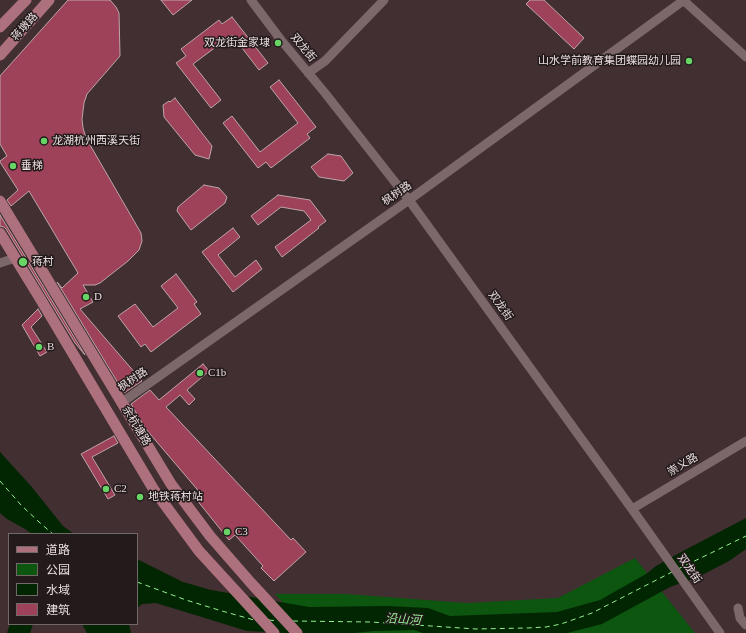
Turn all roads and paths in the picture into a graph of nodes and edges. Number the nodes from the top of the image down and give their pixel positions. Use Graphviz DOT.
graph roads {
  1 [pos="26,0"];
  2 [pos="50,0"];
  3 [pos="251,0"];
  4 [pos="384,0"];
  5 [pos="684,0"];
  6 [pos="0,27"];
  7 [pos="0,55"];
  8 [pos="746,57"];
  9 [pos="308,73"];
  10 [pos="409,200"];
  11 [pos="0,201"];
  12 [pos="0,233"];
  13 [pos="15,258"];
  14 [pos="0,263"];
  15 [pos="121,403"];
  16 [pos="746,441"];
  17 [pos="632,509"];
  18 [pos="738,608"];
  19 [pos="746,625"];
  20 [pos="274,633"];
  21 [pos="297,633"];
  22 [pos="720,633"];
  1 -- 6 [label="main road, 蒋墩路"];
  2 -- 7 [label="main road, 蒋墩路"];
  3 -- 9 [label="street, 双龙街"];
  4 -- 9 [label="street"];
  5 -- 8 [label="street"];
  5 -- 10 [label="street, 枫树路"];
  9 -- 10 [label="street, 双龙街"];
  10 -- 15 [label="street, 枫树路"];
  10 -- 17 [label="street, 双龙街"];
  11 -- 15 [label="main road, 余杭塘路"];
  12 -- 13 [label="main road, 余杭塘路"];
  13 -- 14 [label="street"];
  13 -- 20 [label="main road, 余杭塘路"];
  15 -- 21 [label="main road, 余杭塘路"];
  16 -- 17 [label="street, 崇义路"];
  17 -- 22 [label="street, 双龙街"];
  18 -- 19 [label="street"];
}
